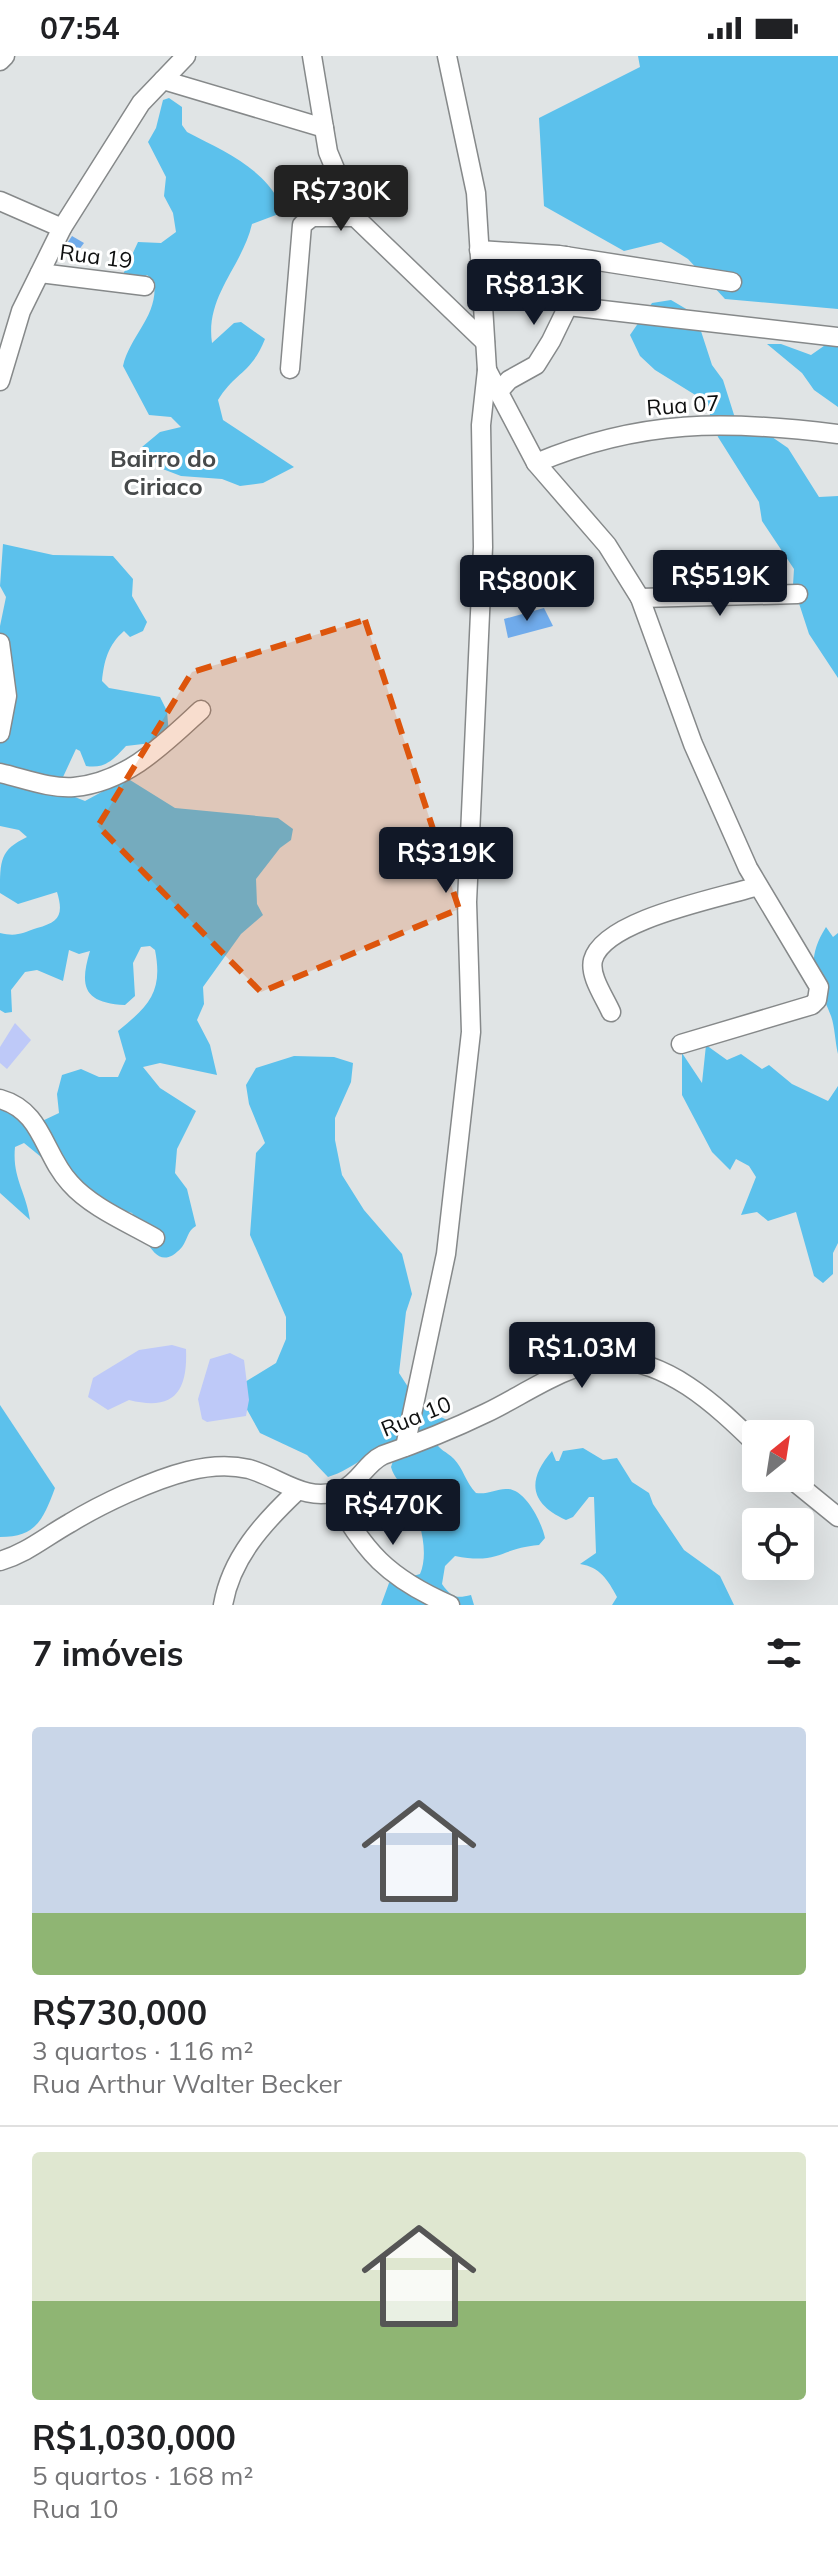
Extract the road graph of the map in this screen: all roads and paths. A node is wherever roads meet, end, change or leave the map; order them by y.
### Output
1 (5, 56) edge
2 (186, 56) edge
3 (312, 56) edge
4 (447, 56) edge
5 (0, 61) edge
6 (163, 80) junction
7 (324, 128) junction
8 (0, 201) edge
9 (355, 217) junction
10 (62, 228) junction
11 (479, 250) junction
12 (566, 256) junction
13 (40, 273) junction
14 (732, 282) dead end
15 (145, 286) dead end
16 (568, 306) junction
17 (838, 337) edge
18 (485, 342) junction
19 (290, 369) dead end
20 (487, 370) junction
21 (0, 381) edge
22 (499, 391) junction
23 (838, 434) edge
24 (536, 463) junction
25 (798, 594) dead end
26 (640, 598) junction
27 (0, 643) edge
28 (201, 710) dead end
29 (0, 733) edge
30 (0, 773) edge
31 (758, 886) junction
32 (611, 1012) dead end
33 (681, 1044) dead end
34 (0, 1099) edge
35 (155, 1238) dead end
36 (742, 1430) edge
37 (405, 1447) junction
38 (297, 1491) junction
39 (807, 1492) edge
40 (332, 1493) junction
41 (838, 1517) edge
42 (0, 1561) edge
43 (223, 1605) edge
44 (450, 1605) edge

1 - 5 street
2 - 6 street
3 - 7 street
4 - 11 street
6 - 7 street
6 - 10 street
7 - 9 street
8 - 10 street
9 - 18 street
9 - 19 street
10 - 13 street
11 - 12 street
11 - 18 street
12 - 14 street
12 - 16 street
13 - 15 street, Rua 19
13 - 21 street
16 - 17 street
16 - 22 street
18 - 20 street
20 - 22 street
20 - 37 street
22 - 24 street
23 - 24 street, Rua 07
24 - 26 street
25 - 26 street
26 - 31 street
27 - 29 street
28 - 30 street
31 - 32 street
31 - 33 street
34 - 35 street
36 - 37 street, Rua 10
37 - 40 street, Rua 10
38 - 40 street
38 - 42 street
38 - 43 street
39 - 41 street
40 - 44 street

